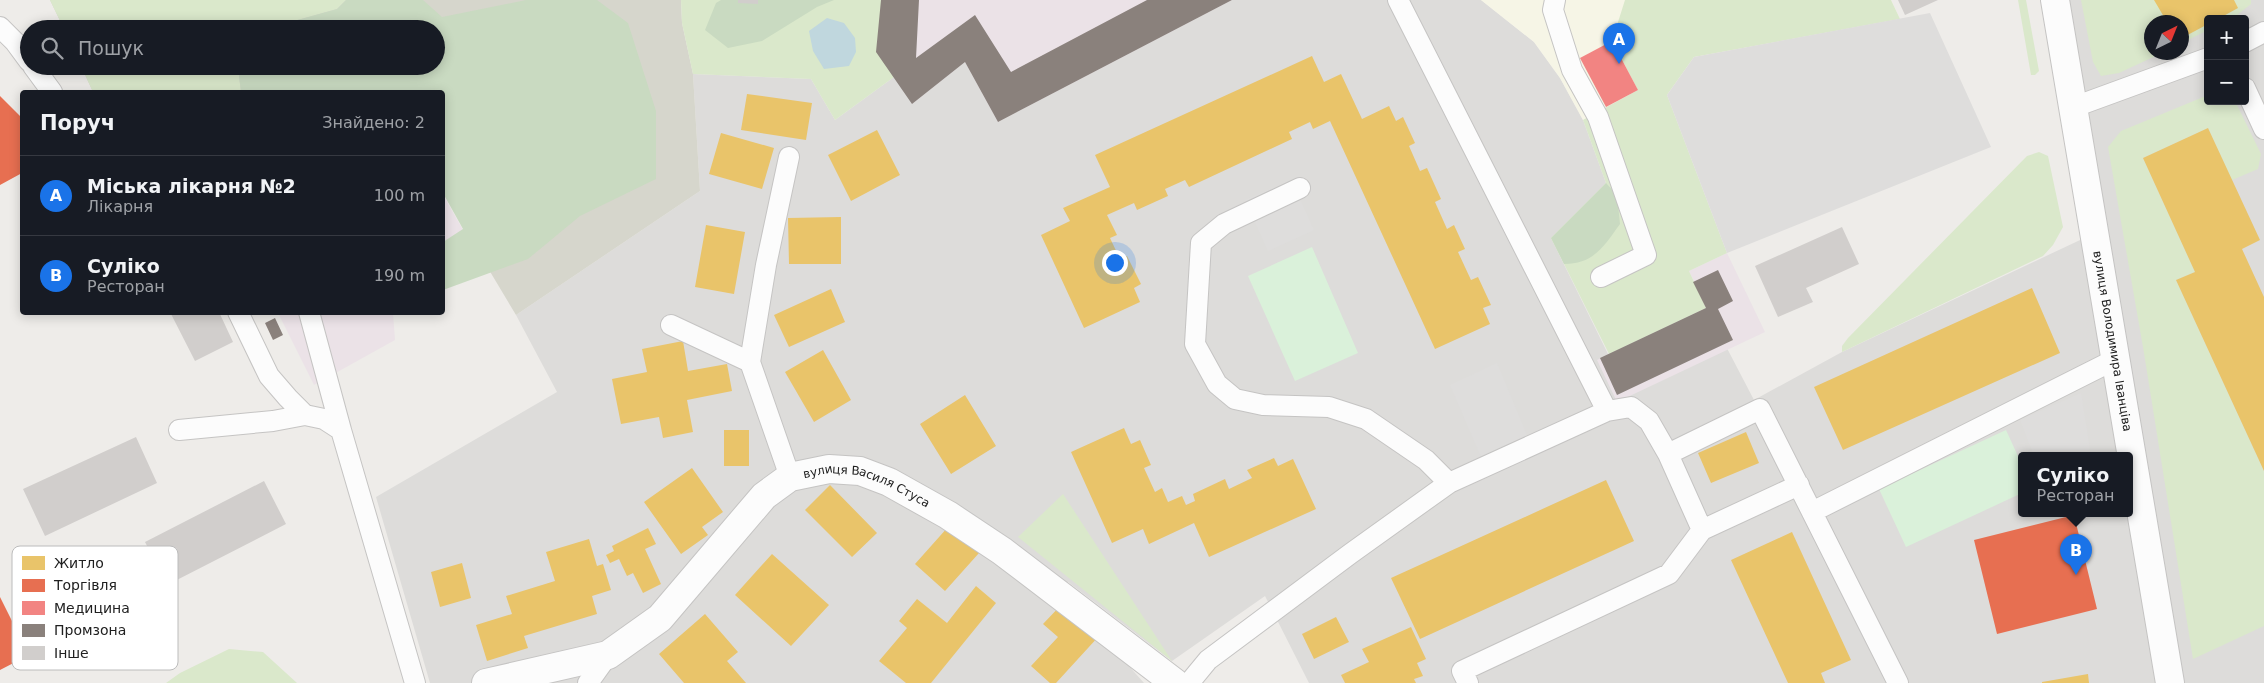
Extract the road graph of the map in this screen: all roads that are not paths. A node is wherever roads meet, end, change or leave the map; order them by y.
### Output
1 (1398, 0) edge
2 (1555, 0) edge
3 (2055, 0) edge
4 (0, 27) edge
5 (2264, 32) edge
6 (2249, 40) edge
7 (20, 48) edge
8 (2204, 59) edge
9 (40, 75) edge
10 (51, 90) edge
11 (2249, 97) edge
12 (2074, 107) junction
13 (2264, 129) edge
14 (789, 157) dead end
15 (1300, 188) dead end
16 (1601, 277) dead end
17 (239, 315) edge
18 (310, 315) edge
19 (671, 325) dead end
20 (2116, 360) junction
21 (750, 362) junction
22 (1607, 411) junction
23 (305, 415) junction
24 (179, 430) dead end
25 (341, 430) junction
26 (2131, 452) edge
27 (1668, 454) junction
28 (2133, 462) edge
29 (790, 477) junction
30 (1449, 483) junction
31 (1799, 485) junction
32 (1812, 512) junction
33 (1702, 530) junction
34 (608, 655) junction
35 (415, 683) edge
36 (486, 683) edge
37 (588, 683) edge
38 (1175, 683) edge
39 (1188, 683) edge
40 (1468, 683) edge
41 (1898, 683) edge
42 (2170, 683) edge

1 - 22 lane
2 - 16 lane
3 - 12 street, вулиця Володимира Іванціва
4 - 7 lane
5 - 6 lane
8 - 12 lane
9 - 10 lane
11 - 13 lane
12 - 20 street, вулиця Володимира Іванціва
14 - 21 lane
15 - 30 lane
17 - 23 lane
18 - 25 lane
19 - 21 lane
20 - 26 street, вулиця Володимира Іванціва
20 - 32 lane
21 - 29 lane
22 - 27 lane
22 - 30 lane
23 - 24 lane
23 - 25 lane
25 - 35 lane
27 - 31 lane
27 - 33 lane
28 - 42 street, вулиця Володимира Іванціва
29 - 34 street, вулиця Василя Стуса
29 - 38 street, вулиця Василя Стуса
30 - 39 lane
31 - 32 lane
31 - 33 lane
32 - 41 lane
33 - 40 lane
34 - 36 street, вулиця Василя Стуса
34 - 37 lane

